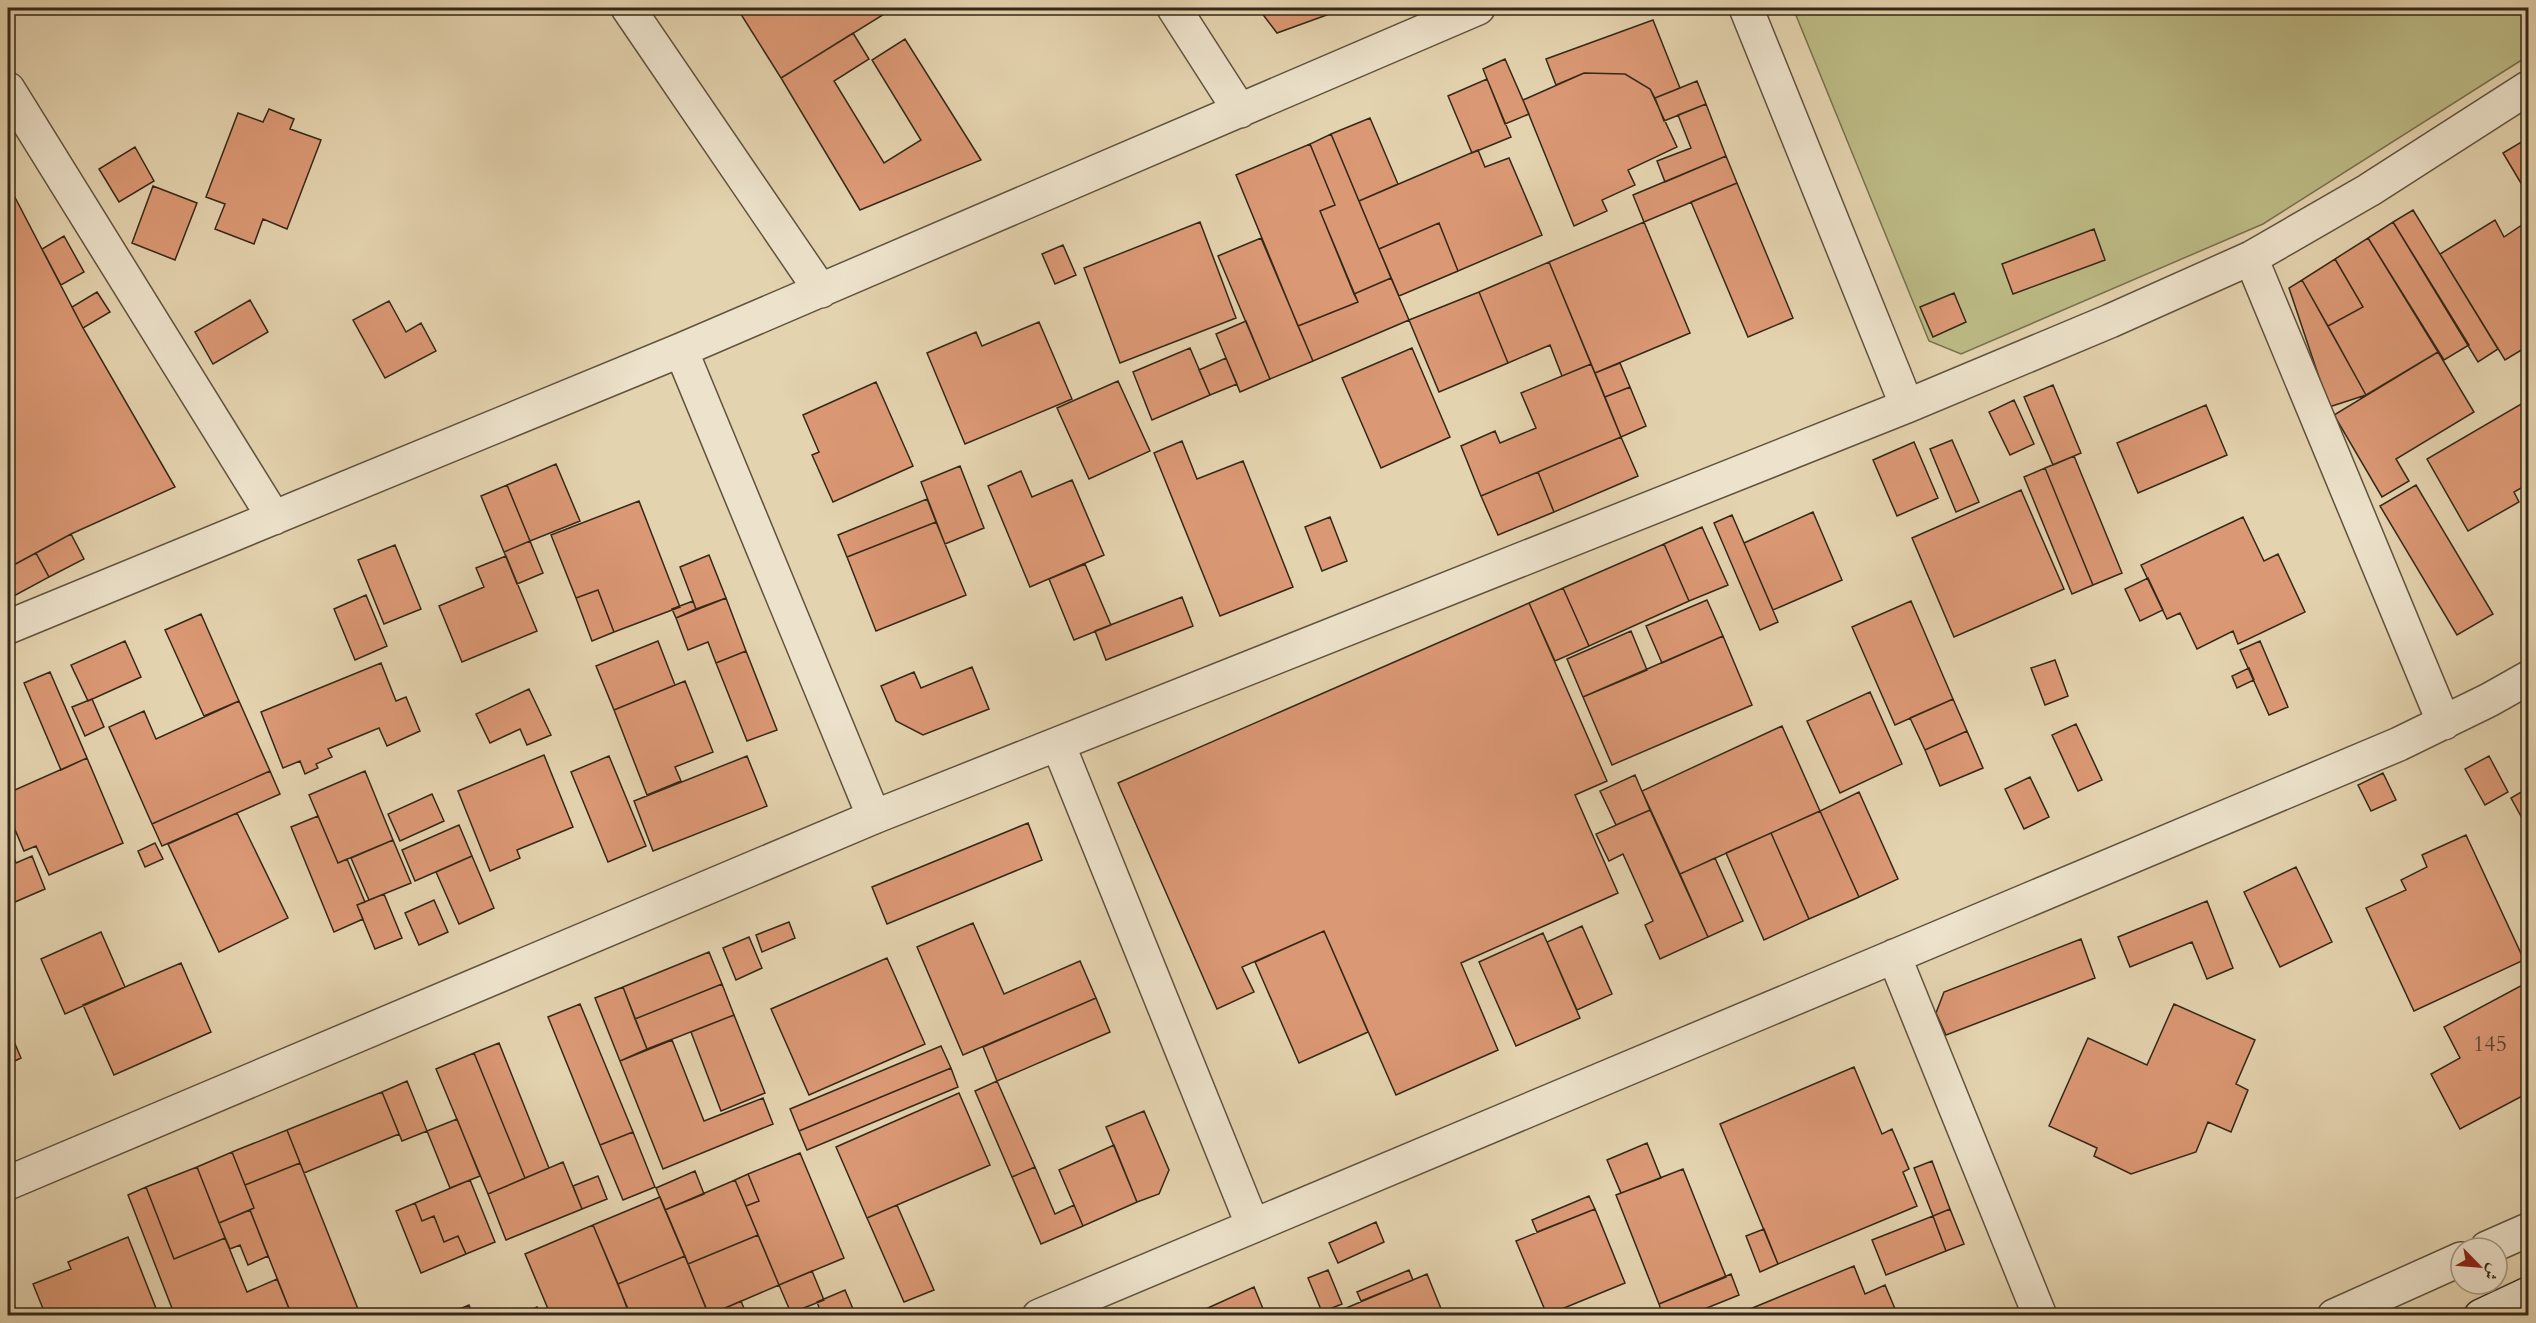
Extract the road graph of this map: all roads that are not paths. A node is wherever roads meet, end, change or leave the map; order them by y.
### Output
1 (628, 8) edge
2 (1174, 8) edge
3 (1478, 8) edge
4 (1746, 8) edge
5 (2529, 88) edge
6 (8, 89) edge
7 (1240, 111) junction
8 (2251, 258) junction
9 (821, 291) junction
10 (681, 350) junction
11 (1907, 406) junction
12 (274, 518) junction
13 (8, 627) edge
14 (2529, 678) edge
15 (2444, 723) junction
16 (1058, 744) junction
17 (874, 817) junction
18 (1894, 956) junction
19 (8, 1183) edge
20 (1253, 1226) junction
21 (2529, 1230) edge
22 (2509, 1239) edge
23 (2449, 1264) edge
24 (2529, 1294) edge
25 (1039, 1316) edge
26 (2040, 1316) edge
27 (2334, 1316) edge
28 (2481, 1316) edge

1 - 9 street
2 - 7 street
3 - 7 street
4 - 11 street
5 - 8 street
6 - 12 street
7 - 9 street
8 - 11 street
8 - 15 street
9 - 10 street
10 - 12 street
10 - 17 street
11 - 16 street
12 - 13 street
14 - 15 street
15 - 18 street
16 - 17 street
16 - 20 street
17 - 19 street
18 - 20 street
18 - 26 street
20 - 25 street
21 - 22 street
23 - 27 street
24 - 28 street

